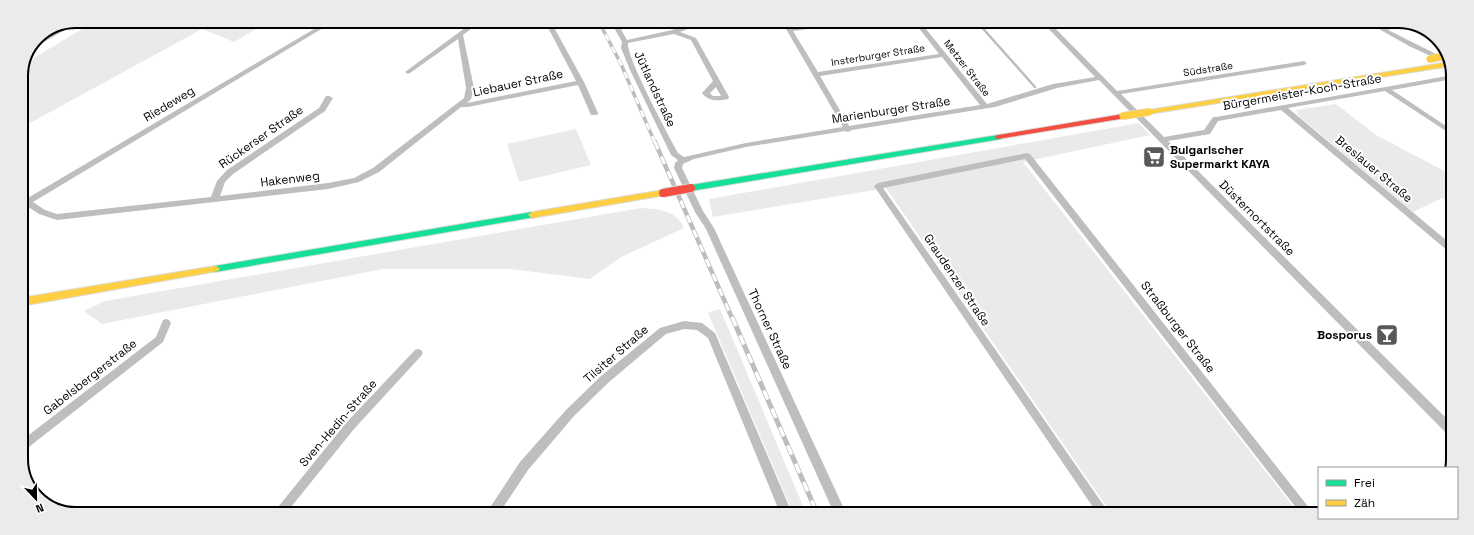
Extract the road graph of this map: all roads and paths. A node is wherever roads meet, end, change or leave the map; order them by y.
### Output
1 (320, 28) edge
2 (468, 28) edge
3 (551, 28) edge
4 (617, 28) edge
5 (683, 28) edge
6 (694, 28) edge
7 (803, 28) edge
8 (922, 28) edge
9 (1051, 28) edge
10 (1382, 28) edge
11 (789, 30) joint
12 (674, 32) junction
13 (460, 34) junction
14 (694, 39) junction
15 (625, 42) junction
16 (944, 56) junction
17 (1442, 59) edge
18 (1443, 61) edge
19 (1443, 62) edge
20 (1304, 63) dead end
21 (408, 72) dead end
22 (815, 75) junction
23 (1101, 78) junction
24 (1446, 78) edge
25 (717, 81) dead end
26 (580, 82) junction
27 (1386, 89) junction
28 (1116, 93) junction
29 (329, 98) dead end
30 (460, 105) junction
31 (985, 106) junction
32 (1282, 107) junction
33 (594, 113) dead end
34 (1446, 129) edge
35 (848, 130) junction
36 (946, 136) dead end
37 (1163, 140) junction
38 (832, 155) dead end
39 (1027, 156) joint
40 (683, 160) junction
41 (661, 189) junction
42 (214, 200) junction
43 (28, 202) edge
44 (28, 205) edge
45 (524, 207) dead end
46 (1446, 245) edge
47 (28, 301) edge
48 (166, 323) dead end
49 (418, 353) dead end
50 (1446, 426) edge
51 (28, 442) edge
52 (284, 507) edge
53 (496, 507) edge
54 (783, 507) edge
55 (837, 507) edge
56 (1099, 507) edge
57 (1303, 507) edge

1 - 43 street, Riedeweg
2 - 13 street
3 - 26 street, Liebauer Straße
4 - 15 street, Jütlandstraße
5 - 12 street
6 - 14 street
7 - 11 street
8 - 16 street, Metzer Straße
9 - 23 street, Düsternortstraße
10 - 17 street
11 - 22 street
12 - 14 street
12 - 15 street
13 - 21 street
13 - 30 street, Hakenweg
14 - 25 street
15 - 40 street, Jütlandstraße
16 - 22 street, Insterburger Straße
16 - 31 street, Metzer Straße
18 - 36 highway, bridge
19 - 41 highway, bridge
20 - 28 street, Südstraße
22 - 35 street
23 - 28 street, Düsternortstraße
23 - 31 street, Marienburger Straße
24 - 27 street, Bürgermeister-Koch-Straße
26 - 30 street, Liebauer Straße
26 - 33 street, Liebauer Straße
27 - 32 street, Bürgermeister-Koch-Straße
27 - 34 street
28 - 37 street, Düsternortstraße
29 - 42 street, Rückerser Straße
30 - 42 street, Hakenweg
31 - 35 street, Marienburger Straße
32 - 37 street, Bürgermeister-Koch-Straße
32 - 46 street, Breslauer Straße
35 - 40 street, Marienburger Straße
37 - 50 street, Düsternortstraße
38 - 41 highway
39 - 56 street, Graudenzer Straße
39 - 57 street, Straßburger Straße
40 - 55 street, Thorner Straße
41 - 45 highway
41 - 47 highway
42 - 44 street, Hakenweg
48 - 51 street, Gabelsbergerstraße
49 - 52 street, Sven-Hedin-Straße
53 - 54 street, Tilsiter Straße

